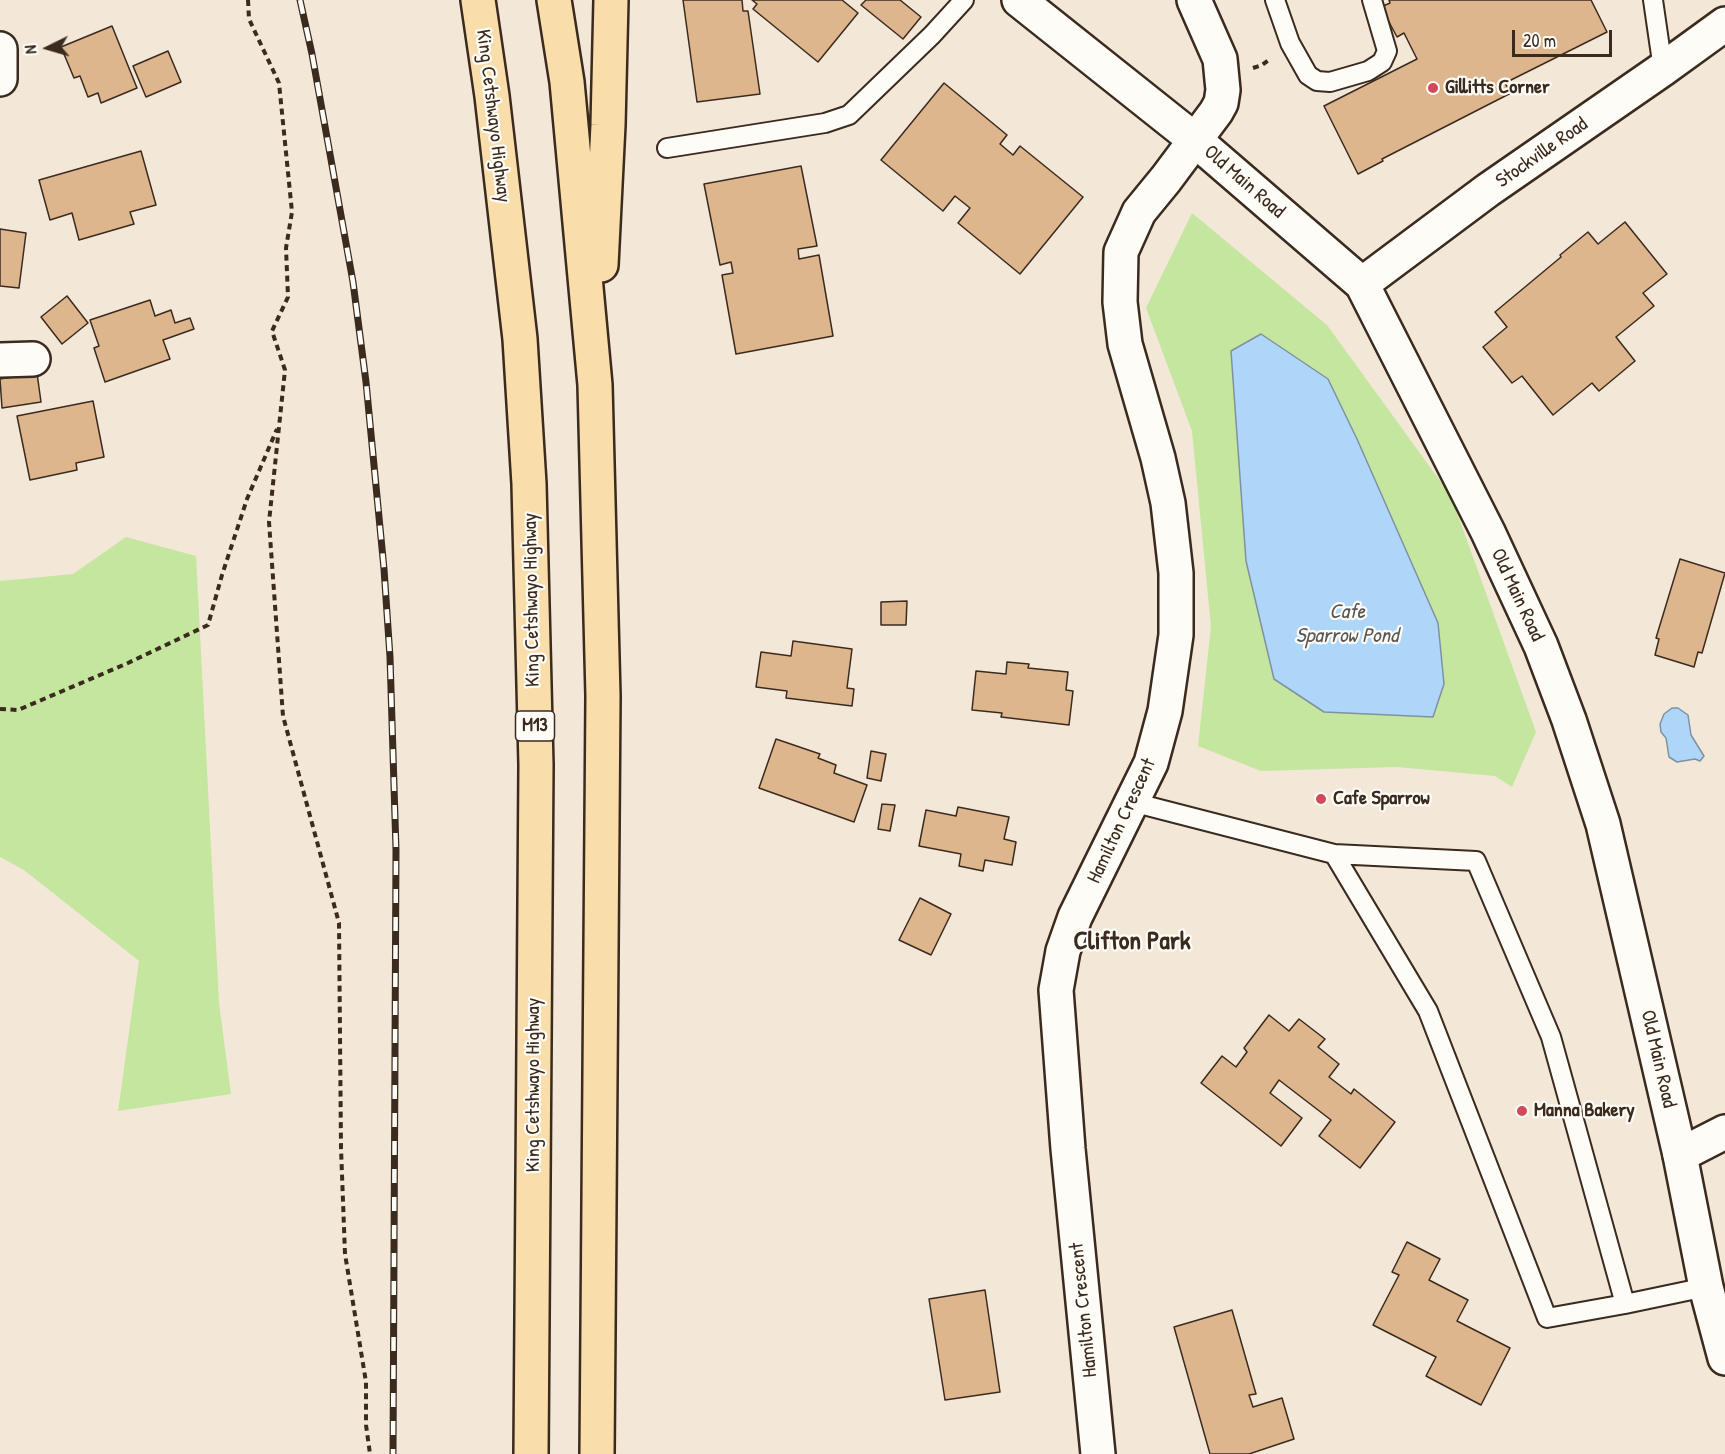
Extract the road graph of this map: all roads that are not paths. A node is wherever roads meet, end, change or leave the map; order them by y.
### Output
1 (478, 0) edge
2 (554, 0) edge
3 (610, 0) edge
4 (964, 0) edge
5 (1019, 0) edge
6 (1194, 0) edge
7 (1275, 0) edge
8 (1372, 0) edge
9 (1653, 0) edge
10 (1725, 24) edge
11 (0, 49) edge
12 (1663, 69) junction
13 (0, 80) edge
14 (1196, 140) junction
15 (667, 148) dead end
16 (1362, 284) junction
17 (33, 359) dead end
18 (0, 360) edge
19 (595, 386) junction
20 (1132, 802) junction
21 (1334, 854) junction
22 (1725, 1132) edge
23 (1680, 1155) junction
24 (1706, 1287) junction
25 (1625, 1304) junction
26 (1725, 1358) edge
27 (531, 1454) edge
28 (597, 1454) edge
29 (1098, 1454) edge

1 - 27 highway, King Cetshwayo Highway / M13
2 - 19 highway
3 - 19 highway
4 - 15 lane
5 - 14 street, Old Main Road
6 - 14 street, Hamilton Crescent
7 - 8 lane
9 - 12 lane
10 - 12 street, Stockville Road
11 - 13 street
12 - 16 street, Stockville Road
14 - 16 street, Old Main Road
14 - 20 street, Hamilton Crescent
16 - 23 street, Old Main Road
17 - 18 street
19 - 28 highway
20 - 21 lane
20 - 29 street, Hamilton Crescent
21 - 25 lane
21 - 25 lane
22 - 23 street
23 - 24 street, Old Main Road
24 - 25 lane
24 - 26 street, Old Main Road

